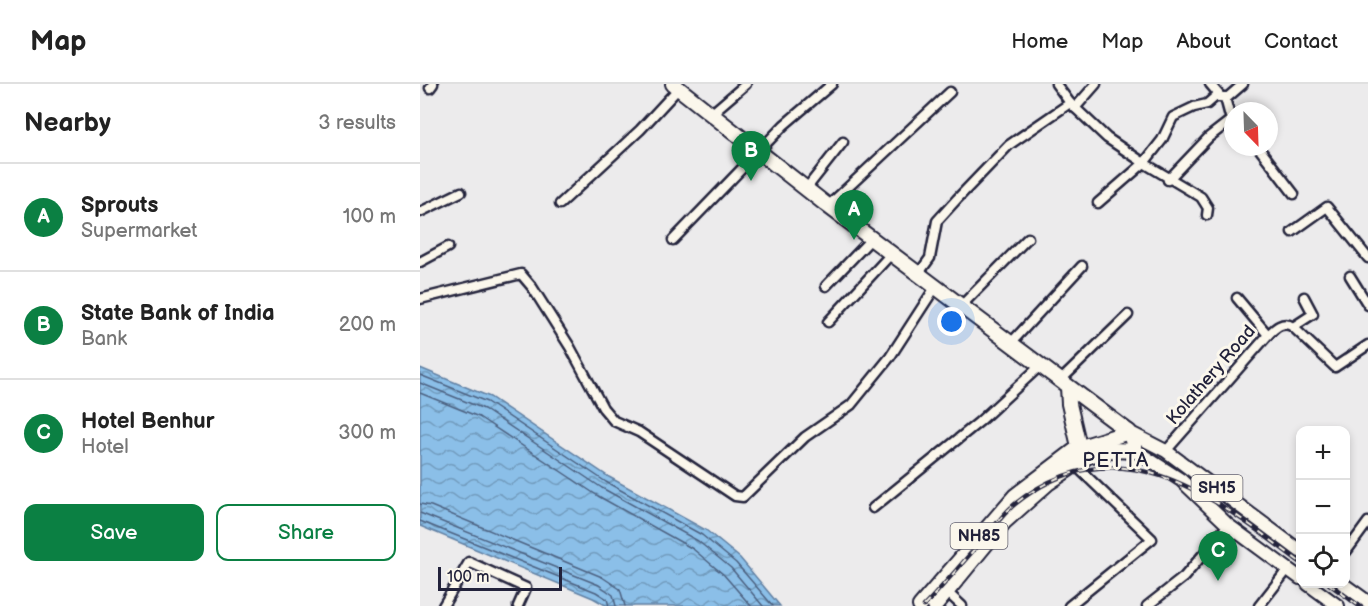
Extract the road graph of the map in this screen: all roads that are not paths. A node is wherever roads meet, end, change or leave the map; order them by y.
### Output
1 (746, 84) edge
2 (832, 84) edge
3 (1056, 84) edge
4 (1096, 84) edge
5 (1210, 84) edge
6 (1243, 84) edge
7 (676, 86) edge
8 (950, 92) dead end
9 (1223, 98) junction
10 (1225, 102) edge
11 (1073, 106) junction
12 (711, 114) junction
13 (1224, 127) edge
14 (843, 142) dead end
15 (759, 152) junction
16 (1265, 156) edge
17 (1144, 163) junction
18 (1168, 180) junction
19 (806, 189) junction
20 (461, 192) dead end
21 (1294, 194) dead end
22 (1098, 203) dead end
23 (560, 204) dead end
24 (828, 206) junction
25 (420, 212) edge
26 (1208, 215) dead end
27 (1292, 232) dead end
28 (872, 238) junction
29 (1028, 238) dead end
30 (673, 240) dead end
31 (448, 247) dead end
32 (892, 253) junction
33 (1368, 258) edge
34 (420, 262) edge
35 (1082, 266) dead end
36 (919, 273) junction
37 (1350, 276) dead end
38 (826, 286) dead end
39 (936, 286) junction
40 (1304, 297) dead end
41 (420, 298) edge
42 (1237, 298) dead end
43 (1368, 304) edge
44 (962, 305) junction
45 (1128, 315) dead end
46 (828, 322) dead end
47 (1293, 327) junction
48 (1268, 334) junction
49 (1010, 344) junction
50 (1368, 345) edge
51 (1041, 366) junction
52 (1066, 388) junction
53 (1129, 432) junction
54 (1166, 451) junction
55 (1136, 452) junction
56 (1079, 457) junction
57 (873, 508) dead end
58 (1368, 522) edge
59 (1227, 525) junction
60 (1350, 547) edge
61 (1296, 548) edge
62 (1288, 569) junction
63 (1296, 575) edge
64 (1313, 588) edge
65 (1349, 588) edge
66 (947, 592) junction
67 (1368, 602) edge
68 (443, 606) edge
69 (518, 606) edge
70 (920, 606) edge
71 (935, 606) edge
72 (962, 606) edge
73 (1069, 606) edge
74 (1147, 606) edge
75 (1260, 606) edge
76 (1338, 606) edge

1 - 12 street
2 - 15 street
3 - 11 street
4 - 11 street
5 - 9 street
6 - 9 street
7 - 12 highway
7 - 23 street
8 - 24 street
9 - 10 street
9 - 17 street
11 - 17 street
11 - 36 street
12 - 15 highway
13 - 18 street
14 - 19 street
15 - 19 highway
15 - 30 street
16 - 21 street
17 - 18 street
17 - 22 street
18 - 26 street
19 - 24 highway
20 - 25 street
24 - 28 highway
27 - 33 street
28 - 32 highway
28 - 38 street
29 - 44 street
31 - 34 street
32 - 36 highway
32 - 46 street
35 - 49 street
36 - 39 highway
37 - 43 street
39 - 41 street
39 - 44 highway
40 - 47 street
42 - 48 street
44 - 49 highway
45 - 52 street
47 - 48 street, Kolathery Road
47 - 50 street
48 - 54 street, Kolathery Road
49 - 51 highway
51 - 52 highway
51 - 57 street
52 - 53 highway
52 - 56 highway
53 - 54 main road, SH15
53 - 55 highway
53 - 56 highway, NH85
54 - 61 main road, SH15
55 - 56 highway
55 - 59 main road
56 - 66 highway
56 - 70 highway, NH85
56 - 73 street
58 - 60 street
59 - 62 main road
59 - 74 street
62 - 63 main road
62 - 75 street
64 - 76 main road
65 - 67 main road
66 - 71 highway
66 - 72 street
68 - 69 street

